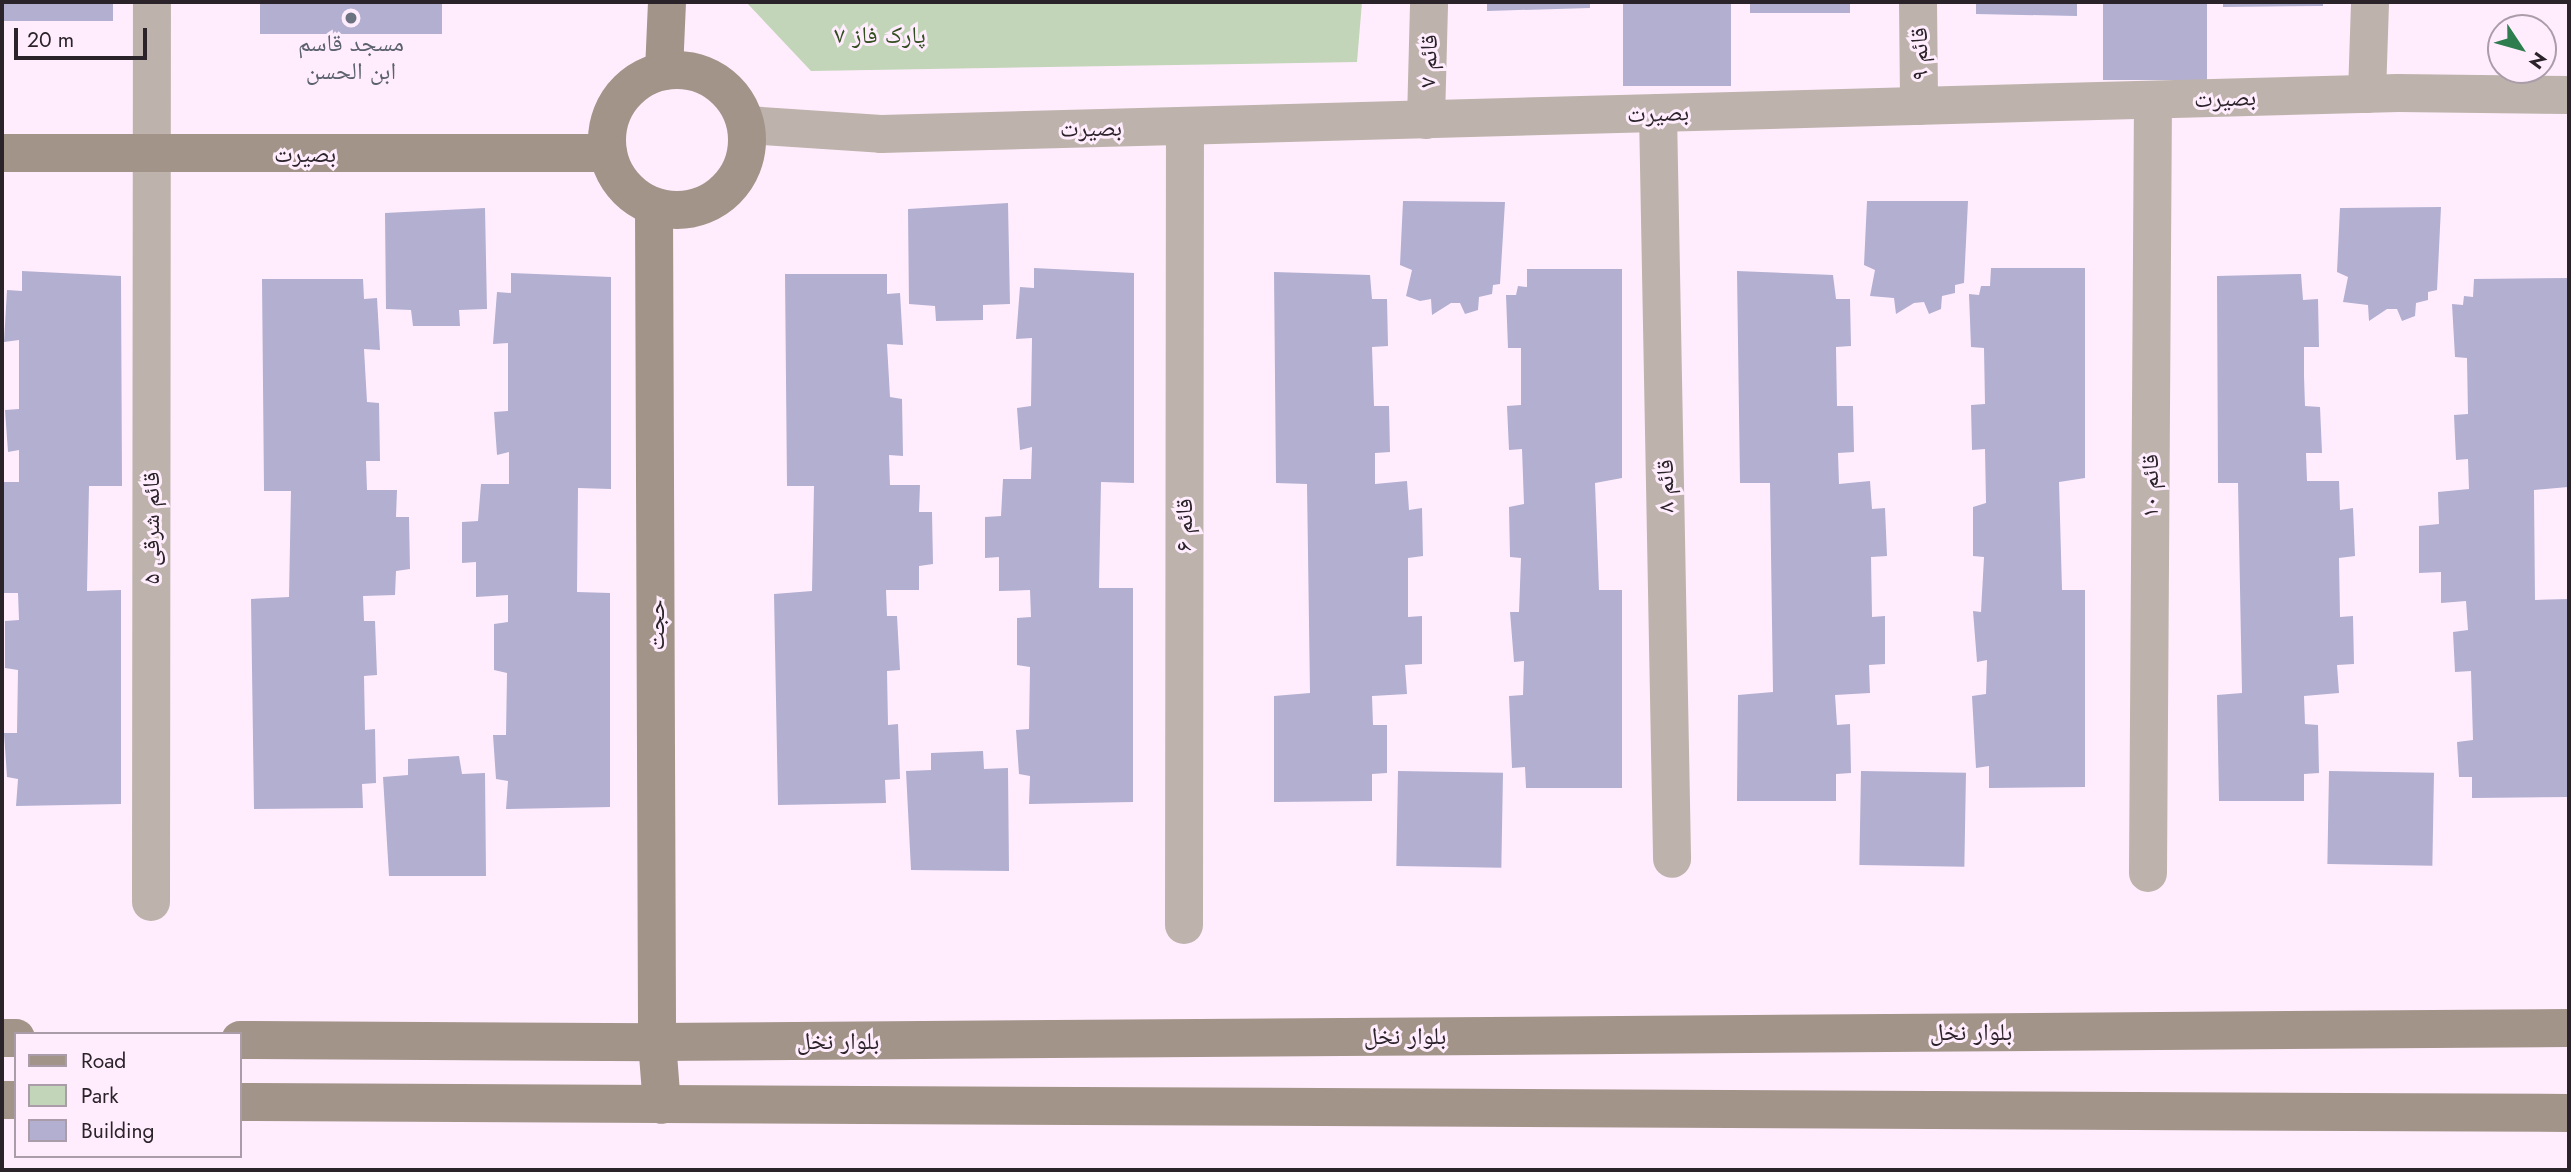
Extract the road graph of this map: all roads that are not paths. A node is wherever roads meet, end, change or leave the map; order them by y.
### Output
1 (152, 2) edge
2 (667, 2) edge
3 (1429, 2) edge
4 (1918, 2) edge
5 (2370, 2) edge
6 (664, 71) junction
7 (2367, 94) junction
8 (2569, 95) edge
9 (2153, 100) junction
10 (1919, 106) junction
11 (1658, 113) junction
12 (1426, 120) junction
13 (747, 125) junction
14 (1185, 126) junction
15 (2, 153) edge
16 (608, 153) junction
17 (151, 155) junction
18 (654, 207) junction
19 (1672, 859) dead end
20 (2148, 873) dead end
21 (151, 902) dead end
22 (1184, 925) dead end
23 (2569, 1028) edge
24 (242, 1040) edge
25 (657, 1042) junction
26 (242, 1102) edge
27 (662, 1105) junction
28 (2569, 1113) edge

1 - 17 street, قائم شرقی ۵
2 - 6 street
3 - 12 street, قائم ۷
4 - 10 street, قائم ۹
5 - 7 street
6 - 13 street
6 - 16 street
7 - 8 street, بصیرت
7 - 9 street, بصیرت
9 - 10 street, بصیرت
9 - 20 street, قائم ۱۰
10 - 11 street, بصیرت
11 - 12 street, بصیرت
11 - 19 street, قائم ۸
12 - 14 street, بصیرت
13 - 14 street, بصیرت
13 - 18 street
14 - 22 street, قائم ۶
15 - 17 street, بصیرت
16 - 17 street, بصیرت
16 - 18 street
17 - 21 street, قائم شرقی ۵
18 - 25 street, حجت
23 - 25 street, بلوار نخل
24 - 25 street, بلوار نخل
25 - 27 street, حجت
26 - 27 street
27 - 28 street

